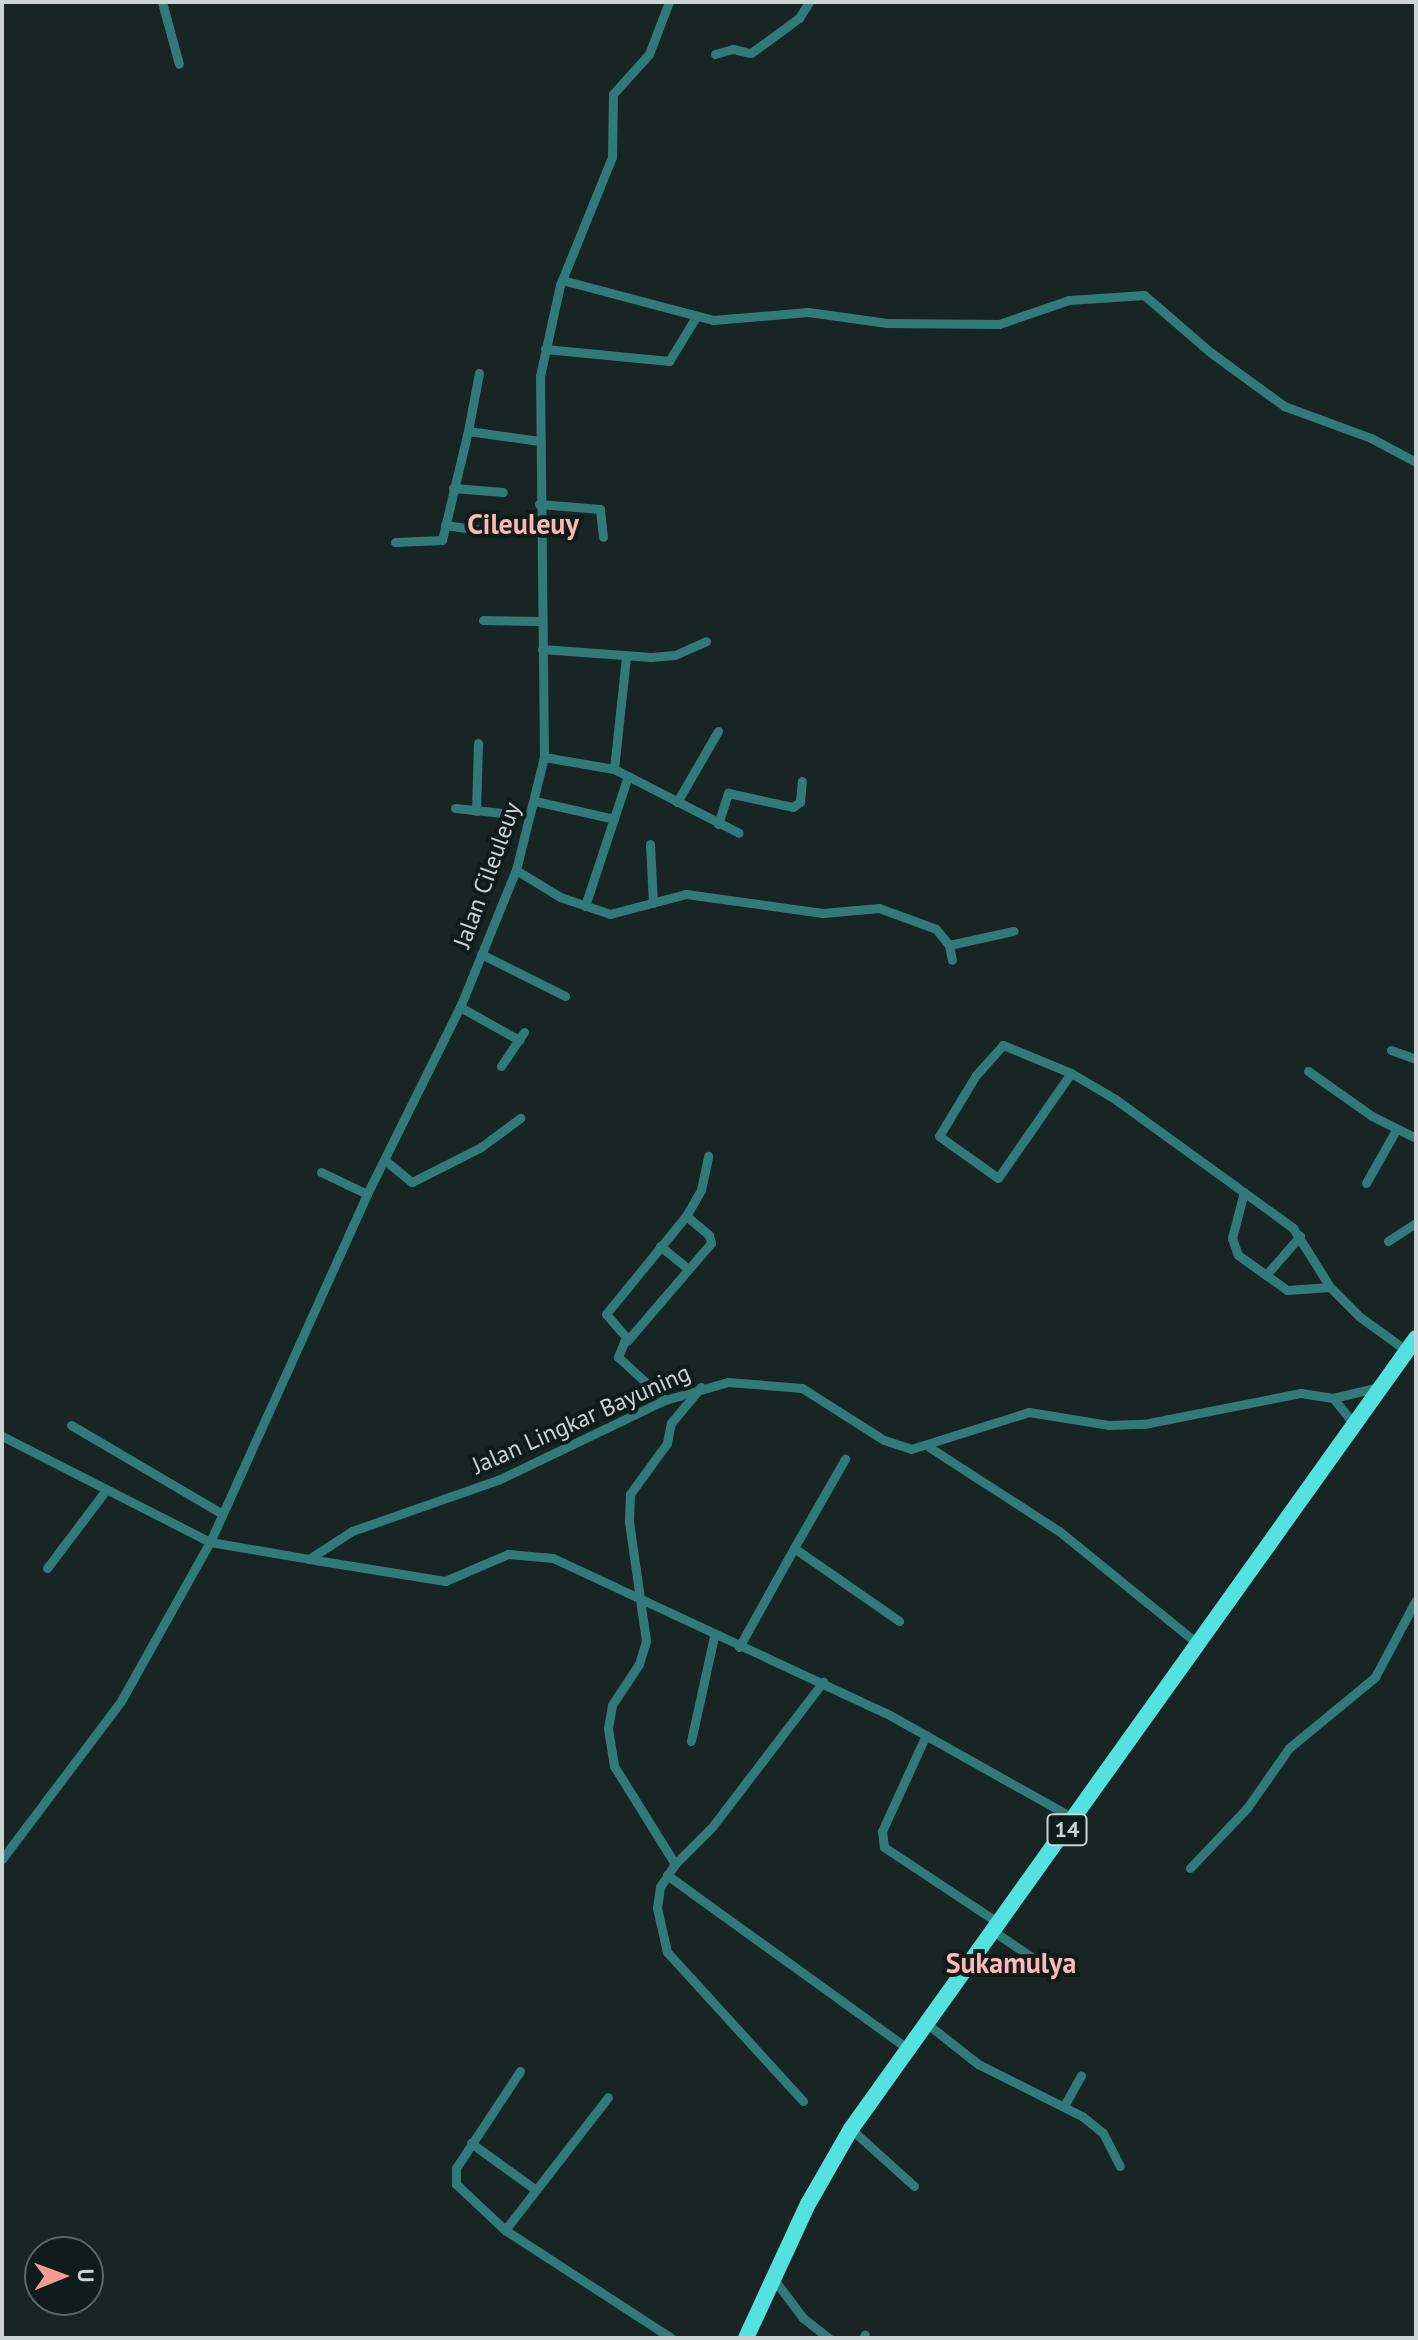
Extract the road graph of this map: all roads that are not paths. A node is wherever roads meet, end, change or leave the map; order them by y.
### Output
1 (162, 2) edge
2 (669, 2) edge
3 (809, 2) edge
4 (715, 54) dead end
5 (179, 64) dead end
6 (562, 280) junction
7 (696, 317) junction
8 (545, 349) junction
9 (479, 373) dead end
10 (468, 431) junction
11 (539, 441) junction
12 (1416, 462) edge
13 (453, 488) junction
14 (503, 492) dead end
15 (539, 504) junction
16 (445, 525) junction
17 (495, 532) dead end
18 (603, 537) dead end
19 (395, 542) dead end
20 (483, 620) dead end
21 (541, 621) junction
22 (706, 641) dead end
23 (542, 649) junction
24 (626, 657) junction
25 (718, 731) dead end
26 (478, 743) dead end
27 (544, 757) junction
28 (614, 769) junction
29 (628, 776) junction
30 (802, 781) dead end
31 (535, 801) junction
32 (677, 802) junction
33 (455, 808) dead end
34 (476, 811) junction
35 (530, 816) junction
36 (614, 819) junction
37 (718, 824) junction
38 (739, 833) dead end
39 (650, 844) dead end
40 (516, 870) junction
41 (653, 903) junction
42 (585, 906) junction
43 (1013, 931) dead end
44 (949, 945) junction
45 (481, 954) junction
46 (952, 960) dead end
47 (565, 996) dead end
48 (460, 1007) junction
49 (1391, 1050) dead end
50 (1416, 1059) edge
51 (501, 1066) dead end
52 (1308, 1071) dead end
53 (1071, 1073) junction
54 (520, 1118) dead end
55 (1396, 1130) junction
56 (1416, 1138) edge
57 (708, 1156) dead end
58 (387, 1162) junction
59 (321, 1172) dead end
60 (1366, 1183) dead end
61 (1244, 1192) junction
62 (367, 1194) junction
63 (686, 1216) junction
64 (1416, 1223) edge
65 (1300, 1236) junction
66 (1388, 1241) dead end
67 (660, 1246) junction
68 (688, 1269) junction
69 (1266, 1275) junction
70 (1330, 1287) junction
71 (627, 1341) junction
72 (1411, 1345) edge
73 (701, 1387) junction
74 (1379, 1387) junction
75 (1333, 1398) junction
76 (665, 1400) junction
77 (1354, 1424) junction
78 (71, 1425) dead end
79 (2, 1436) edge
80 (929, 1447) junction
81 (845, 1459) dead end
82 (106, 1490) junction
83 (219, 1512) junction
84 (210, 1542) junction
85 (794, 1548) junction
86 (309, 1559) junction
87 (47, 1568) dead end
88 (1416, 1600) edge
89 (642, 1601) junction
90 (899, 1621) dead end
91 (714, 1636) junction
92 (1197, 1643) junction
93 (739, 1647) junction
94 (823, 1682) junction
95 (926, 1735) junction
96 (691, 1741) dead end
97 (1075, 1819) junction
98 (2, 1859) edge
99 (675, 1864) junction
100 (1190, 1868) dead end
101 (667, 1875) junction
102 (996, 1927) junction
103 (1042, 1964) dead end
104 (926, 2023) junction
105 (908, 2049) junction
106 (520, 2071) dead end
107 (1081, 2075) dead end
108 (608, 2097) dead end
109 (803, 2101) dead end
110 (1064, 2106) junction
111 (851, 2129) junction
112 (471, 2143) junction
113 (1120, 2166) dead end
114 (914, 2186) dead end
115 (536, 2190) junction
116 (505, 2230) junction
117 (773, 2278) junction
118 (671, 2338) edge
119 (746, 2338) edge
120 (829, 2338) edge

1 - 5 street
2 - 6 street, Jalan Cileuleuy
3 - 4 street
6 - 7 street
6 - 8 street, Jalan Cileuleuy
7 - 8 street
7 - 12 street
8 - 11 street, Jalan Cileuleuy
9 - 10 street
10 - 11 street
10 - 13 street
11 - 15 street, Jalan Cileuleuy
13 - 14 street
13 - 16 street
15 - 18 street
15 - 21 street, Jalan Cileuleuy
16 - 17 street
16 - 19 street
20 - 21 street
21 - 23 street, Jalan Cileuleuy
22 - 24 street
23 - 24 street
23 - 27 street, Jalan Cileuleuy
24 - 28 street
25 - 32 street
26 - 34 street
27 - 28 street
27 - 31 street, Jalan Cileuleuy
28 - 29 street
29 - 32 street
29 - 36 street
30 - 37 street
31 - 35 street, Jalan Cileuleuy
31 - 36 street
32 - 37 street
33 - 34 street
34 - 35 street
35 - 40 street, Jalan Cileuleuy
36 - 42 street
37 - 38 street
39 - 41 street
40 - 42 street
40 - 45 street, Jalan Cileuleuy
41 - 42 street
41 - 44 street
43 - 44 street
44 - 46 street
45 - 47 street
45 - 48 street, Jalan Cileuleuy
48 - 51 street
48 - 58 street, Jalan Cileuleuy
49 - 50 street
52 - 55 street
53 - 53 street
53 - 61 street
54 - 58 street
55 - 56 street
55 - 60 street
57 - 63 street
58 - 62 street, Jalan Cileuleuy
59 - 62 street
61 - 65 street
61 - 69 street
62 - 83 street, Jalan Cileuleuy
63 - 67 street
63 - 68 street
64 - 66 street
65 - 69 street
65 - 70 street
67 - 68 street
67 - 71 street
68 - 71 street
69 - 70 street
70 - 72 street
71 - 76 street
72 - 74 highway, 14
73 - 76 street, Jalan Lingkar Bayuning
73 - 80 street, Jalan Lingkar Bayuning
73 - 89 street
74 - 75 street
74 - 77 highway, 14
75 - 77 street
75 - 80 street
76 - 86 street, Jalan Lingkar Bayuning
77 - 92 highway, 14
78 - 83 street
79 - 82 street
80 - 92 street
81 - 85 street
82 - 84 street
82 - 87 street
83 - 84 street, Jalan Cileuleuy
84 - 86 street
84 - 98 street, Jalan Cileuleuy
85 - 90 street
85 - 93 street
86 - 89 street
88 - 100 street
89 - 91 street
89 - 99 street
91 - 93 street
91 - 96 street
92 - 97 highway, 14
93 - 94 street
94 - 95 street
94 - 99 street
95 - 97 street
95 - 102 street
97 - 102 highway, 14
99 - 101 street
101 - 105 street
101 - 109 street
102 - 103 street
102 - 104 highway, 14
104 - 105 highway, 14
104 - 110 street
105 - 111 highway, 14
106 - 112 street
107 - 110 street
108 - 115 street
110 - 113 street
111 - 114 street
111 - 117 highway, 14
112 - 115 street
112 - 116 street
115 - 116 street
116 - 118 street
117 - 119 highway, 14
117 - 120 street

